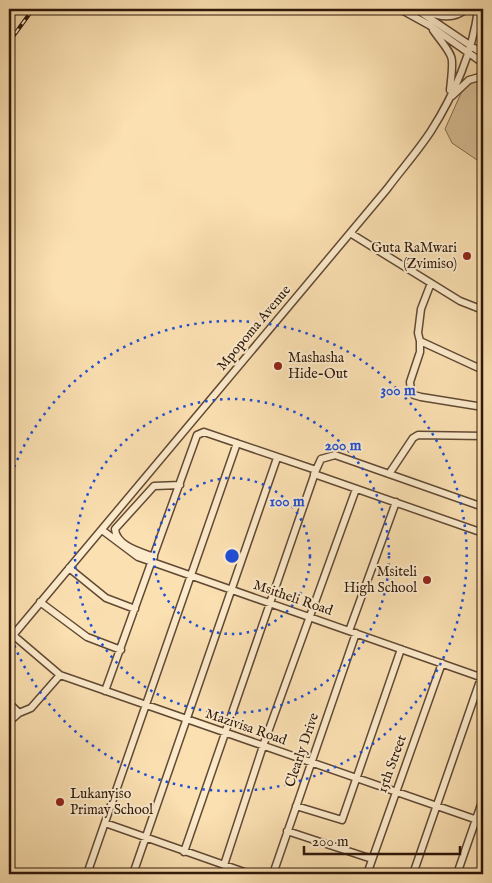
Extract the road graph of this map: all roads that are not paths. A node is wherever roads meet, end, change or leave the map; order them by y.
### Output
1 (400, 9) edge
2 (418, 9) edge
3 (466, 9) edge
4 (478, 9) edge
5 (429, 25) junction
6 (470, 45) junction
7 (468, 52) junction
8 (483, 54) edge
9 (483, 63) edge
10 (483, 76) edge
11 (449, 99) junction
12 (350, 233) junction
13 (431, 283) junction
14 (483, 310) edge
15 (420, 341) junction
16 (483, 370) edge
17 (483, 407) edge
18 (483, 436) edge
19 (237, 443) junction
20 (277, 458) junction
21 (315, 472) junction
22 (390, 474) junction
23 (180, 485) junction
24 (356, 489) junction
25 (396, 502) junction
26 (483, 507) edge
27 (102, 530) junction
28 (483, 533) edge
29 (153, 560) junction
30 (69, 568) junction
31 (191, 575) junction
32 (230, 589) junction
33 (40, 602) junction
34 (270, 603) junction
35 (136, 609) junction
36 (309, 617) junction
37 (349, 631) junction
38 (356, 634) junction
39 (11, 638) edge
40 (401, 649) junction
41 (121, 650) junction
42 (442, 663) junction
43 (60, 676) junction
44 (482, 678) edge
45 (105, 691) junction
46 (9, 703) edge
47 (146, 706) junction
48 (19, 713) junction
49 (186, 719) junction
50 (9, 722) edge
51 (224, 733) junction
52 (263, 746) junction
53 (311, 762) junction
54 (357, 778) junction
55 (395, 792) junction
56 (483, 799) edge
57 (296, 806) junction
58 (437, 806) junction
59 (476, 820) junction
60 (483, 822) edge
61 (105, 823) junction
62 (287, 831) junction
63 (144, 838) junction
64 (184, 852) junction
65 (372, 859) junction
66 (224, 865) junction
67 (88, 874) edge
68 (133, 874) edge
69 (250, 874) edge
70 (273, 874) edge
71 (367, 874) edge
72 (413, 874) edge
73 (457, 874) edge

1 - 5 street
2 - 3 street
2 - 6 street
4 - 6 street, Mpopoma Avenue
5 - 7 street
5 - 11 street
6 - 7 street, Mpopoma Avenue
6 - 8 street
7 - 9 street
7 - 11 street, Mpopoma Avenue
10 - 11 street
11 - 12 street, Mpopoma Avenue
12 - 13 street
12 - 27 street, Mpopoma Avenue
13 - 14 street
13 - 15 street
15 - 16 street
15 - 17 street
18 - 22 street
19 - 20 street
19 - 23 street
19 - 31 street
20 - 21 street
20 - 32 street
21 - 22 street
21 - 24 street
21 - 34 street
22 - 26 street
23 - 29 street
23 - 29 street
24 - 25 street
24 - 36 street
25 - 28 street
25 - 37 street
27 - 29 street, Msitheli Road
27 - 30 street, Mpopoma Avenue
29 - 31 street, Msitheli Road
29 - 35 street
30 - 33 street, Mpopoma Avenue
30 - 35 street
31 - 32 street, Msitheli Road
31 - 47 street
32 - 34 street, Msitheli Road
32 - 49 street
33 - 39 street, Mpopoma Avenue
33 - 41 street
34 - 36 street, Msitheli Road
34 - 51 street
35 - 41 street
36 - 37 street, Msitheli Road
36 - 52 street
37 - 38 street, Msitheli Road
38 - 40 street, Msitheli Road
38 - 53 street, Clearly Drive
39 - 43 street, Mazivisa Road
40 - 42 street, Msitheli Road
40 - 54 street
41 - 45 street
42 - 44 street, Msitheli Road
42 - 55 street, 15th Street
43 - 45 street, Mazivisa Road
43 - 48 street
44 - 58 street
45 - 47 street, Mazivisa Road
46 - 48 street
47 - 49 street, Mazivisa Road
47 - 61 street
48 - 50 street
49 - 51 street, Mazivisa Road
49 - 63 street
51 - 52 street, Mazivisa Road
51 - 64 street
52 - 53 street, Mazivisa Road
52 - 66 street
53 - 54 street, Mazivisa Road
53 - 57 street, Clearly Drive
54 - 55 street, Mazivisa Road
54 - 57 street
55 - 58 street, Mazivisa Road
55 - 65 street, 15th Street
56 - 59 street
57 - 62 street, Clearly Drive
58 - 59 street, Mazivisa Road
58 - 72 street
59 - 60 street, Mazivisa Road
59 - 73 street
61 - 63 street
61 - 67 street
62 - 65 street
62 - 70 street, Clearly Drive
63 - 64 street
63 - 68 street
64 - 66 street
65 - 71 street, 15th Street
66 - 69 street

